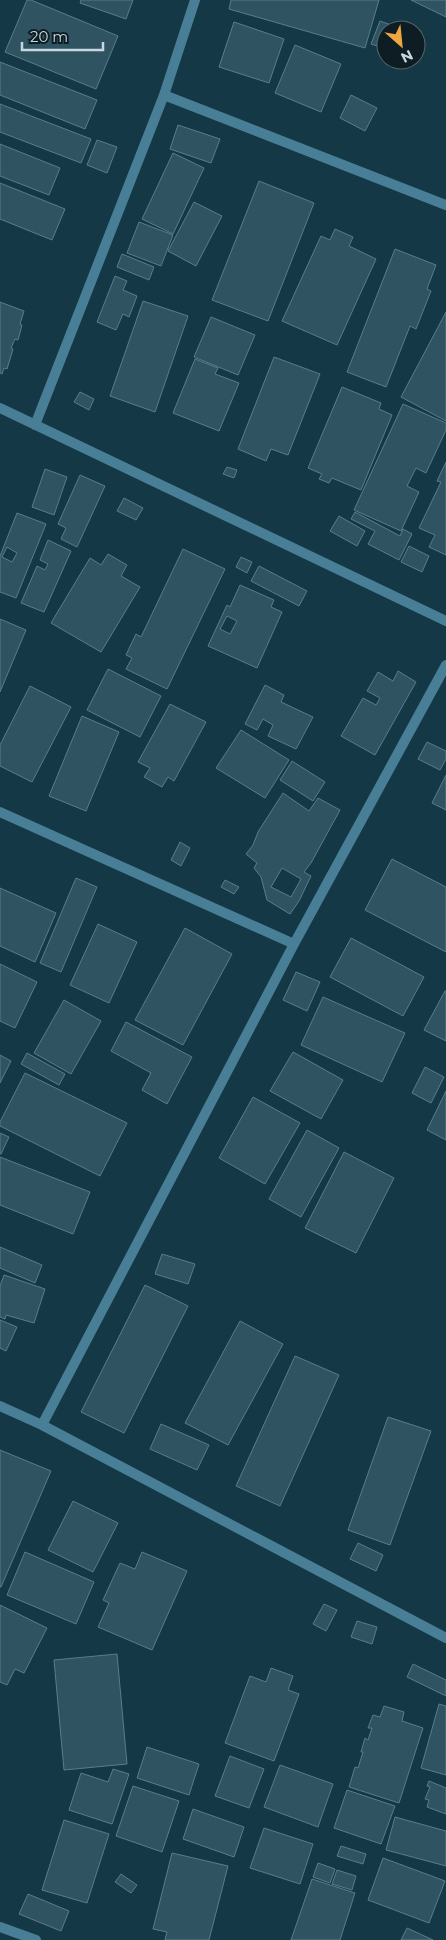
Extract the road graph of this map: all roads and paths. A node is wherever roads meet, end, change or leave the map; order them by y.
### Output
1 (195, 0) edge
2 (164, 95) junction
3 (446, 204) edge
4 (0, 408) edge
5 (35, 426) junction
6 (446, 621) edge
7 (446, 665) edge
8 (0, 812) edge
9 (294, 944) junction
10 (0, 1406) edge
11 (42, 1425) junction
12 (446, 1638) edge
13 (0, 1927) edge
14 (36, 1940) edge

1 - 2 street
2 - 3 street
2 - 5 street
4 - 5 street
5 - 6 street
7 - 9 street
8 - 9 street
9 - 11 street
10 - 11 street
11 - 12 street
13 - 14 street

